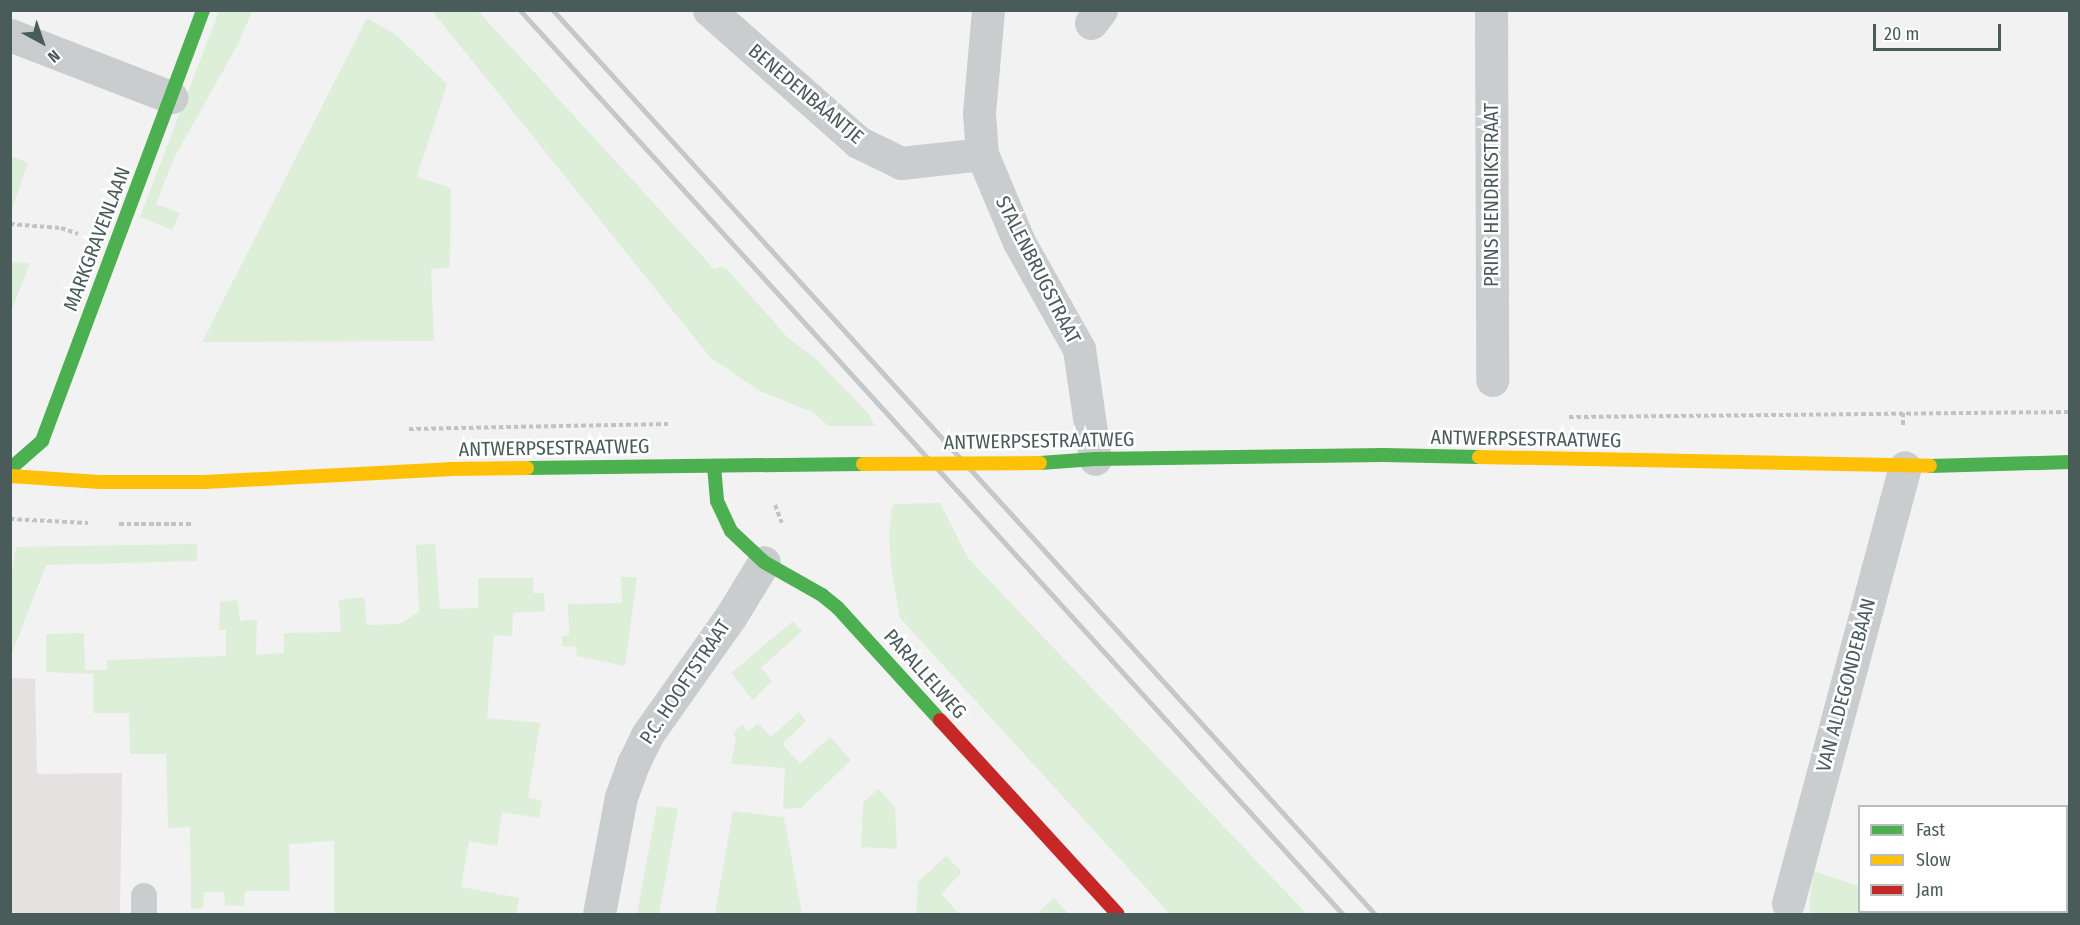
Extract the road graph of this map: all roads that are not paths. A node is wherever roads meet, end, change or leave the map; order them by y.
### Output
1 (203, 10) edge
2 (709, 10) edge
3 (988, 10) edge
4 (1491, 10) edge
5 (10, 35) edge
6 (171, 97) junction
7 (982, 154) junction
8 (1492, 380) dead end
9 (1095, 459) junction
10 (2070, 462) edge
11 (714, 466) junction
12 (1905, 467) junction
13 (10, 469) edge
14 (10, 476) edge
15 (764, 562) junction
16 (1788, 903) dead end
17 (599, 915) edge
18 (1118, 915) edge

1 - 6 street, MARKGRAVENLAAN
2 - 7 street, BENEDENBAANTJE
3 - 7 street, STALENBRUGSTRAAT
4 - 8 street, PRINS HENDRIKSTRAAT
5 - 6 street
6 - 13 street, MARKGRAVENLAAN
7 - 9 street, STALENBRUGSTRAAT
9 - 11 street, ANTWERPSESTRAATWEG, bridge
9 - 12 street, ANTWERPSESTRAATWEG
10 - 12 street, ANTWERPSESTRAATWEG
11 - 14 street, ANTWERPSESTRAATWEG
11 - 15 street, PARALLELWEG
12 - 16 street, VAN ALDEGONDEBAAN
15 - 17 street, P.C. HOOFTSTRAAT
15 - 18 street, PARALLELWEG

